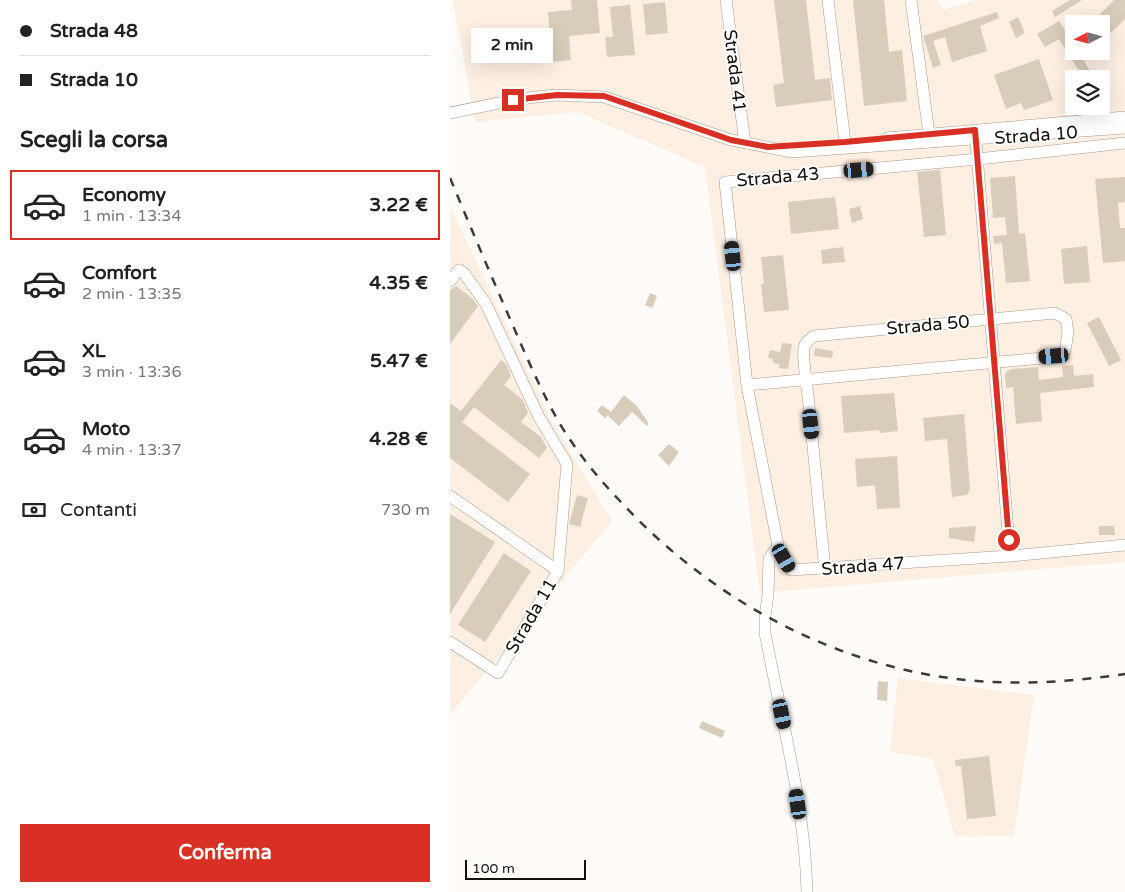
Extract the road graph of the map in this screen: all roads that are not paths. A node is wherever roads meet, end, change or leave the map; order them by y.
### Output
1 (726, 0) edge
2 (828, 0) edge
3 (911, 0) edge
4 (450, 114) edge
5 (1125, 117) edge
6 (1125, 128) edge
7 (929, 134) junction
8 (975, 135) junction
9 (845, 142) junction
10 (745, 143) junction
11 (1125, 143) edge
12 (768, 147) junction
13 (978, 159) junction
14 (450, 282) edge
15 (992, 319) junction
16 (995, 362) junction
17 (807, 379) junction
18 (747, 385) junction
19 (450, 496) edge
20 (1125, 545) edge
21 (778, 546) junction
22 (1010, 556) junction
23 (824, 560) dead end
24 (558, 571) junction
25 (450, 642) edge
26 (807, 892) edge

1 - 10 street, Strada 41
2 - 9 street
3 - 7 street
4 - 10 street, Strada 10
5 - 8 street, Strada 10
6 - 8 street, Strada 10
7 - 8 street, Strada 10
7 - 9 street, Strada 10
8 - 12 street, Strada 10
8 - 13 street
9 - 12 street, Strada 10
10 - 12 street, Strada 10
11 - 13 street, Strada 43
13 - 15 street
13 - 18 street, Strada 43
14 - 24 street
15 - 16 street
15 - 16 street, Strada 50
15 - 17 street, Strada 50
16 - 17 street, Strada 50
16 - 22 street
17 - 18 street, Strada 50
17 - 23 street, Strada 50
18 - 21 street, Strada 47
19 - 24 street, Strada 11
20 - 22 street, Strada 47
21 - 22 street, Strada 47
21 - 26 street
24 - 25 street, Strada 11

